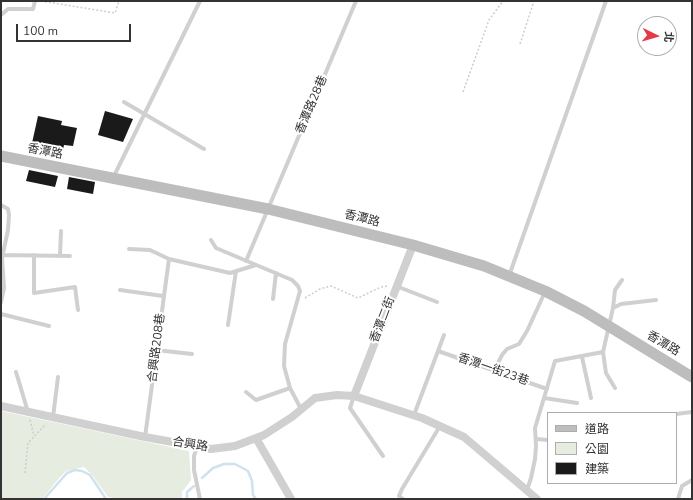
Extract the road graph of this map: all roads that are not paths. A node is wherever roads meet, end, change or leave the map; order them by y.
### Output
1 (35, 1) edge
2 (200, 1) edge
3 (356, 1) edge
4 (606, 1) edge
5 (1, 15) edge
6 (124, 102) dead end
7 (145, 114) junction
8 (204, 149) dead end
9 (1, 156) edge
10 (113, 178) junction
11 (1, 205) edge
12 (268, 209) junction
13 (61, 231) dead end
14 (211, 240) dead end
15 (413, 245) junction
16 (129, 249) dead end
17 (3, 255) junction
18 (34, 256) junction
19 (60, 256) junction
20 (70, 256) dead end
21 (169, 259) junction
22 (246, 261) junction
23 (256, 265) junction
24 (236, 271) junction
25 (276, 274) junction
26 (509, 276) junction
27 (622, 280) dead end
28 (396, 286) junction
29 (120, 290) dead end
30 (545, 291) junction
31 (163, 296) junction
32 (273, 299) dead end
33 (656, 300) dead end
34 (1, 302) edge
35 (437, 302) dead end
36 (613, 308) junction
37 (78, 310) dead end
38 (1, 314) edge
39 (228, 325) dead end
40 (50, 326) dead end
41 (610, 327) junction
42 (444, 335) dead end
43 (156, 350) junction
44 (438, 351) junction
45 (603, 352) junction
46 (192, 354) dead end
47 (582, 356) junction
48 (494, 371) junction
49 (16, 372) dead end
50 (58, 377) dead end
51 (692, 377) edge
52 (290, 388) junction
53 (615, 388) dead end
54 (547, 389) junction
55 (246, 392) dead end
56 (354, 396) junction
57 (544, 398) junction
58 (591, 398) dead end
59 (577, 403) dead end
60 (1, 406) edge
61 (301, 409) junction
62 (28, 412) junction
63 (692, 412) edge
64 (677, 414) edge
65 (414, 416) junction
66 (53, 417) junction
67 (440, 426) junction
68 (145, 437) junction
69 (256, 438) junction
70 (536, 439) junction
71 (547, 440) edge
72 (197, 446) junction
73 (384, 456) dead end
74 (692, 480) edge
75 (526, 490) junction
76 (200, 499) edge
77 (291, 499) edge
78 (403, 499) edge
79 (537, 499) edge
80 (678, 499) edge

1 - 5 lane
2 - 7 lane
3 - 12 lane, 香潭路28巷
4 - 26 lane
6 - 7 lane
7 - 8 lane
7 - 10 lane
9 - 10 street, 香潭路
10 - 12 street, 香潭路
11 - 17 lane
12 - 15 street, 香潭路
12 - 22 lane, 香潭路28巷
13 - 19 lane
14 - 22 lane
15 - 26 street, 香潭路
15 - 28 street, 香潭二街
16 - 21 lane
17 - 18 lane
17 - 34 lane
18 - 19 lane
18 - 37 lane
19 - 20 lane
21 - 24 lane
21 - 31 lane, 合興路208巷
22 - 23 lane
23 - 24 lane
23 - 25 lane
24 - 39 lane
25 - 32 lane
25 - 52 lane
26 - 30 street, 香潭路
27 - 36 lane
28 - 35 lane
28 - 56 street, 香潭二街
29 - 31 lane
30 - 41 street, 香潭路
30 - 48 lane
31 - 43 lane, 合興路208巷
33 - 36 lane
36 - 41 lane
38 - 40 lane
41 - 45 lane
41 - 51 street, 香潭路
42 - 44 lane
43 - 46 lane
43 - 68 lane, 合興路208巷
44 - 48 lane, 香潭一街23巷
44 - 65 lane
45 - 47 lane
45 - 53 lane
47 - 54 lane
47 - 58 lane
48 - 54 lane, 香潭一街23巷
49 - 62 lane
50 - 66 lane
52 - 55 lane
52 - 61 lane
54 - 57 lane
56 - 61 street, 合興路
56 - 65 street, 合興路
56 - 73 lane
57 - 59 lane
57 - 70 lane
60 - 62 street, 合興路
61 - 69 street, 合興路
62 - 66 street, 合興路
63 - 64 lane
65 - 67 street, 合興路
66 - 68 street, 合興路
67 - 75 street, 合興路
67 - 78 lane
68 - 72 street, 合興路
69 - 72 street, 合興路
69 - 77 street
70 - 71 lane
70 - 75 lane
72 - 76 lane
74 - 80 lane
75 - 79 street, 合興路

